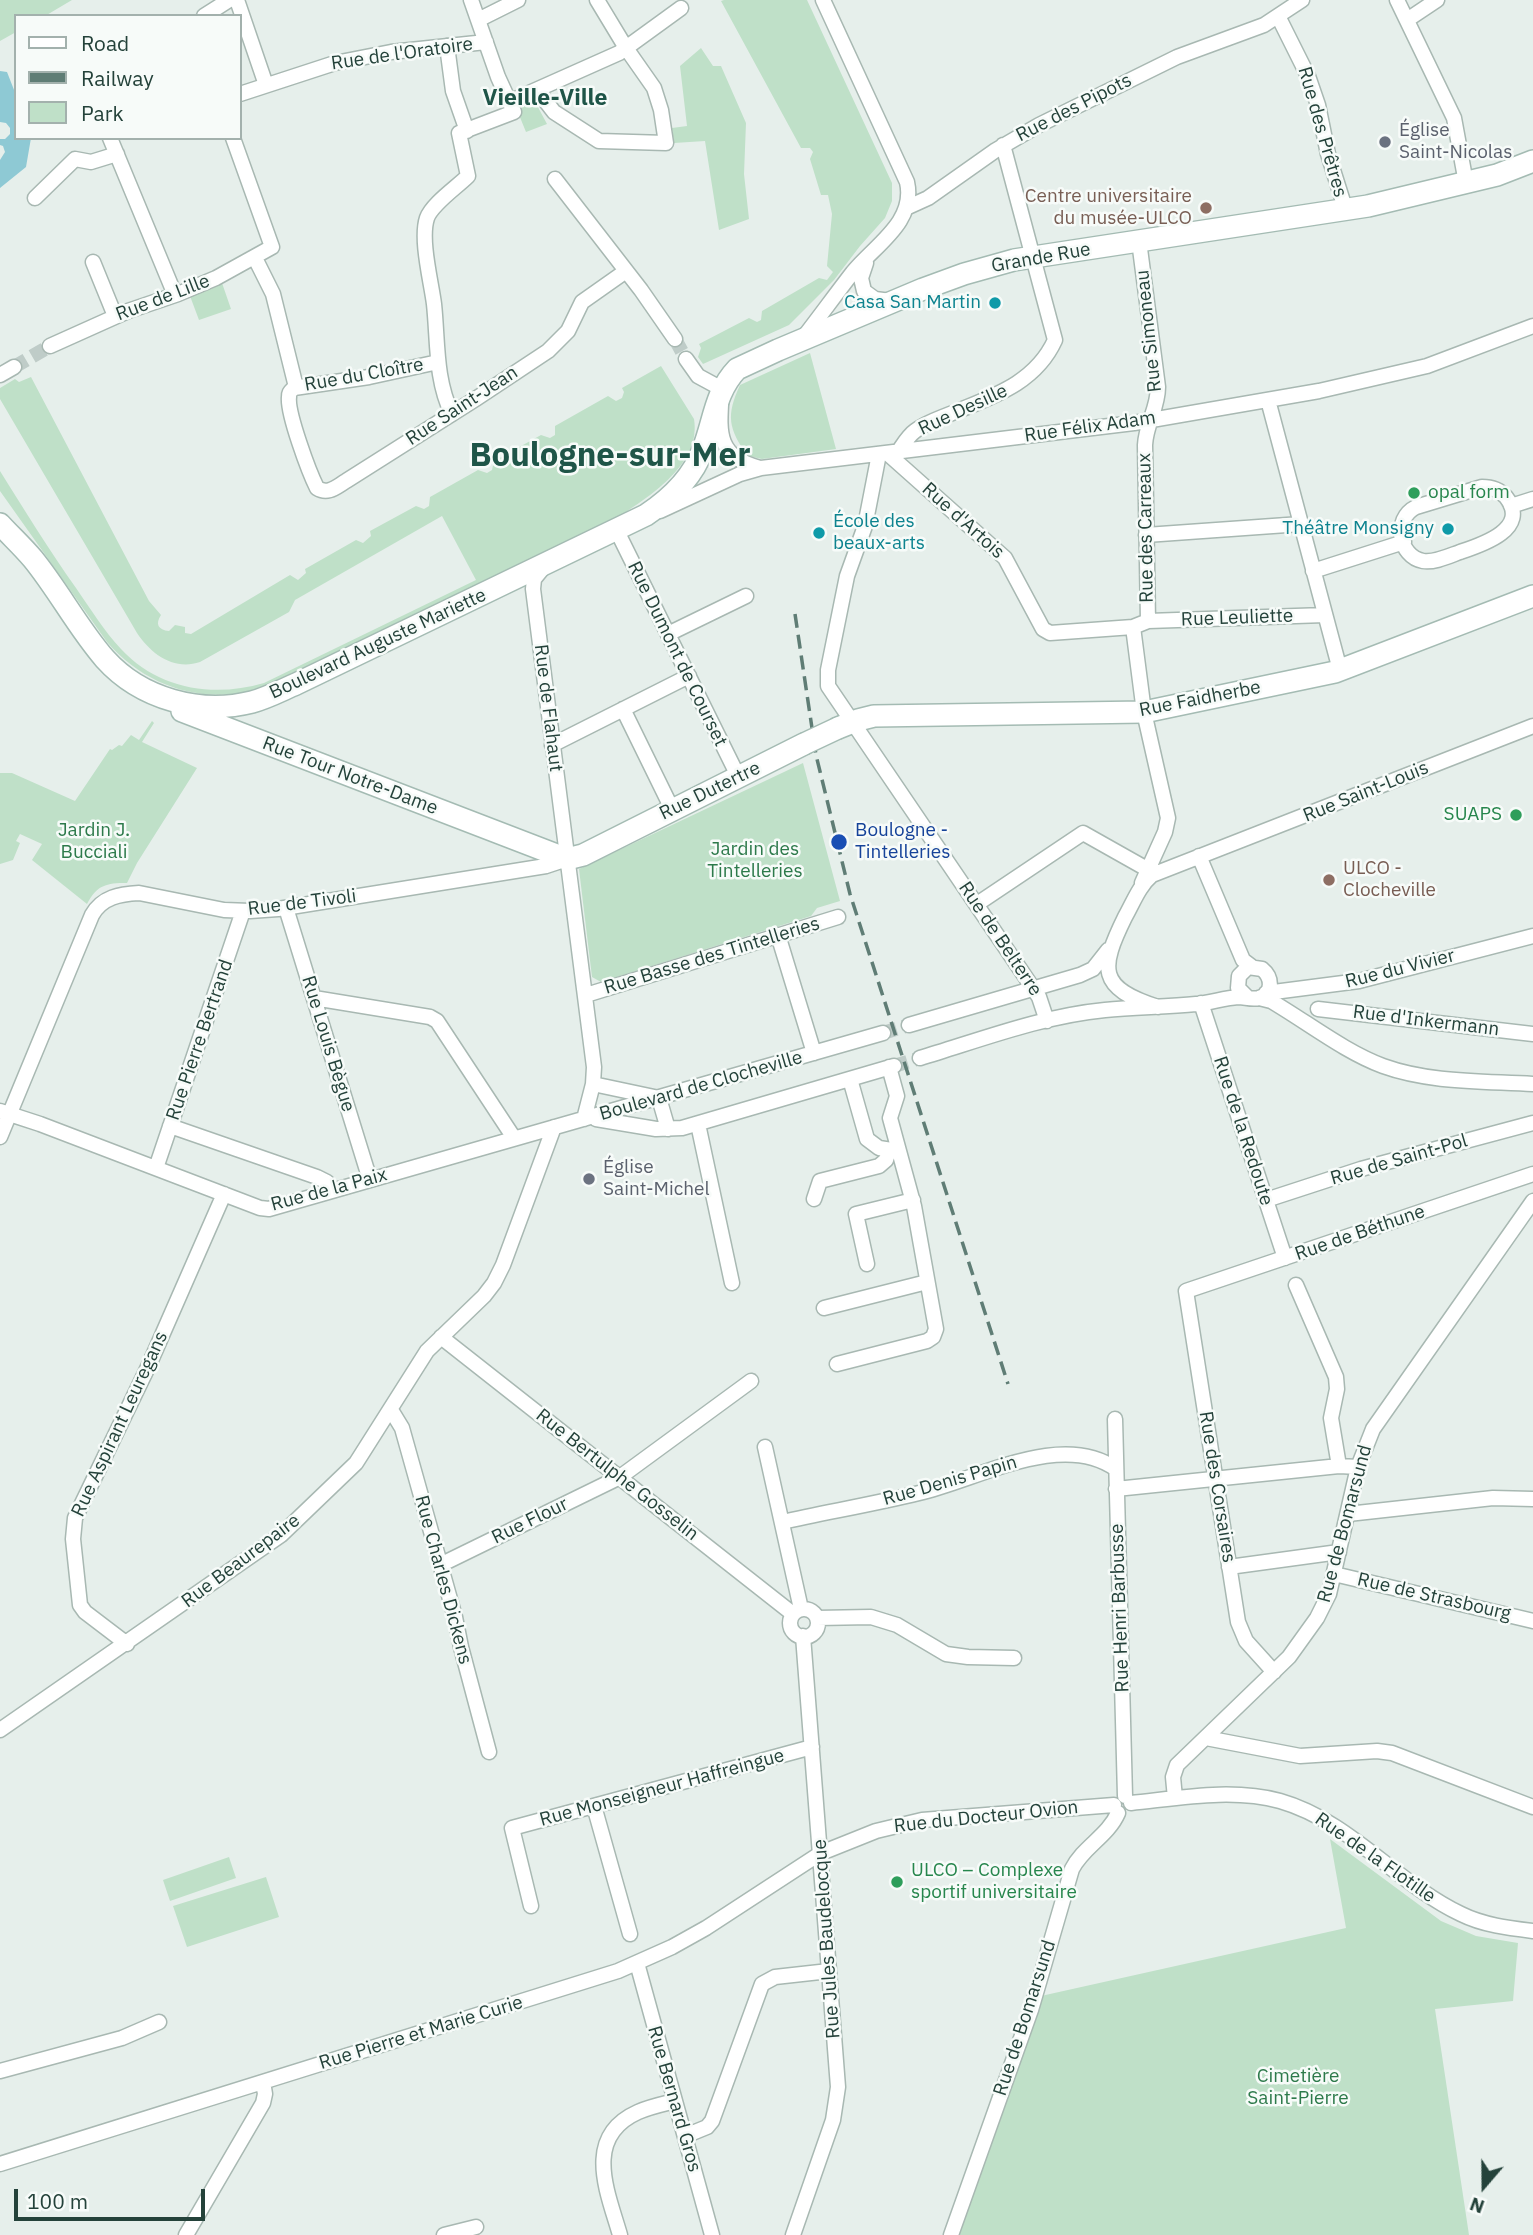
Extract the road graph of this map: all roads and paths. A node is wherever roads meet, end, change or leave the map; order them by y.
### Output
1 (229, 0) edge
2 (471, 0) edge
3 (518, 0) edge
4 (597, 0) edge
5 (823, 0) edge
6 (1302, 0) edge
7 (1397, 0) edge
8 (1437, 0) edge
9 (681, 8) dead end
10 (207, 14) edge
11 (242, 15) edge
12 (1278, 16) junction
13 (482, 18) junction
14 (1407, 20) junction
15 (486, 42) junction
16 (447, 48) junction
17 (626, 48) junction
18 (266, 85) junction
19 (544, 87) junction
20 (242, 93) edge
21 (509, 102) junction
22 (467, 131) junction
23 (234, 140) edge
24 (114, 143) edge
25 (1003, 145) junction
26 (1533, 161) edge
27 (555, 179) dead end
28 (1466, 183) junction
29 (35, 198) dead end
30 (905, 208) junction
31 (1346, 211) junction
32 (1139, 241) junction
33 (872, 253) junction
34 (1032, 257) junction
35 (255, 258) junction
36 (93, 262) dead end
37 (626, 271) junction
38 (175, 295) junction
39 (891, 302) junction
40 (116, 316) junction
41 (1533, 326) edge
42 (675, 339) tunnel mouth
43 (803, 339) junction
44 (51, 346) tunnel mouth
45 (686, 359) tunnel mouth
46 (438, 362) junction
47 (13, 367) tunnel mouth
48 (0, 375) edge
49 (294, 389) junction
50 (722, 389) junction
51 (1268, 400) junction
52 (452, 414) junction
53 (1150, 420) junction
54 (888, 453) junction
55 (761, 468) junction
56 (1533, 499) edge
57 (1511, 506) junction
58 (0, 507) edge
59 (646, 515) junction
60 (0, 524) edge
61 (1301, 524) junction
62 (617, 531) junction
63 (1146, 535) junction
64 (1404, 542) junction
65 (33, 559) junction
66 (550, 563) junction
67 (1313, 571) junction
68 (746, 596) dead end
69 (1533, 596) edge
70 (1325, 615) junction
71 (1148, 621) junction
72 (1133, 627) junction
73 (668, 634) junction
74 (1340, 670) junction
75 (689, 676) junction
76 (137, 686) junction
77 (264, 698) junction
78 (624, 709) junction
79 (1144, 712) junction
80 (846, 725) junction
81 (1533, 726) edge
82 (243, 735) junction
83 (552, 745) junction
84 (738, 776) junction
85 (672, 809) junction
86 (1199, 856) junction
87 (567, 859) junction
88 (1152, 871) junction
89 (977, 904) junction
90 (286, 908) junction
91 (243, 911) junction
92 (838, 917) dead end
93 (778, 935) junction
94 (1533, 936) edge
95 (1111, 946) junction
96 (1251, 967) junction
97 (1359, 981) junction
98 (1034, 988) junction
99 (586, 995) junction
100 (1257, 996) junction
101 (314, 998) junction
102 (1201, 1003) junction
103 (1158, 1007) junction
104 (1318, 1009) junction
105 (1046, 1021) junction
106 (1310, 1024) junction
107 (909, 1025) tunnel mouth
108 (883, 1033) tunnel mouth
109 (1533, 1034) edge
110 (814, 1053) junction
111 (920, 1058) tunnel mouth
112 (850, 1079) junction
113 (593, 1084) junction
114 (1533, 1084) edge
115 (659, 1098) junction
116 (5, 1113) edge
117 (584, 1119) junction
118 (1533, 1123) edge
119 (698, 1124) junction
120 (170, 1126) junction
121 (554, 1127) junction
122 (668, 1129) junction
123 (0, 1137) edge
124 (514, 1138) junction
125 (894, 1151) junction
126 (156, 1168) junction
127 (1533, 1174) edge
128 (370, 1180) junction
129 (331, 1191) junction
130 (224, 1194) junction
131 (814, 1199) dead end
132 (913, 1200) junction
133 (1266, 1200) junction
134 (1533, 1201) edge
135 (1285, 1258) junction
136 (867, 1264) dead end
137 (927, 1282) junction
138 (732, 1283) dead end
139 (1296, 1285) dead end
140 (1186, 1291) joint
141 (824, 1308) dead end
142 (441, 1337) junction
143 (837, 1364) dead end
144 (755, 1396) dead end
145 (391, 1410) junction
146 (1115, 1419) dead end
147 (765, 1447) dead end
148 (1339, 1466) junction
149 (1358, 1468) junction
150 (1116, 1469) junction
151 (620, 1477) junction
152 (1216, 1479) junction
153 (1116, 1489) junction
154 (1533, 1499) edge
155 (1348, 1514) junction
156 (782, 1522) junction
157 (1339, 1552) junction
158 (440, 1565) junction
159 (1229, 1567) junction
160 (1334, 1574) junction
161 (797, 1612) junction
162 (817, 1618) junction
163 (1533, 1621) edge
164 (803, 1636) junction
165 (127, 1644) junction
166 (1014, 1658) dead end
167 (1274, 1672) junction
168 (0, 1730) edge
169 (1206, 1738) junction
170 (812, 1747) junction
171 (489, 1752) dead end
172 (1175, 1798) junction
173 (1122, 1804) junction
174 (594, 1806) junction
175 (1533, 1807) edge
176 (821, 1853) junction
177 (531, 1906) dead end
178 (1533, 1931) edge
179 (630, 1934) dead end
180 (637, 1963) junction
181 (830, 1971) junction
182 (159, 2022) dead end
183 (0, 2071) edge
184 (263, 2082) junction
185 (675, 2101) junction
186 (685, 2137) junction
187 (0, 2164) edge
188 (476, 2227) dead end
189 (186, 2235) edge
190 (444, 2235) edge
191 (620, 2235) edge
192 (712, 2235) edge
193 (793, 2235) edge
194 (951, 2235) edge

1 - 10 street
2 - 13 street
3 - 13 street
4 - 17 street
5 - 30 street
6 - 12 street, Rue des Pipots
7 - 14 street
8 - 14 street
9 - 17 street
11 - 18 street
12 - 25 street, Rue des Pipots
12 - 31 street, Rue des Prêtres
13 - 15 street
14 - 28 street
15 - 16 street, Rue de l'Oratoire
15 - 21 street
16 - 18 street, Rue de l'Oratoire
16 - 22 street
17 - 19 street
17 - 19 street
18 - 20 street, Rue de l'Oratoire
19 - 21 street
21 - 22 street
22 - 46 street
23 - 35 street, Rue de Lille
24 - 29 street
24 - 38 street
25 - 30 street, Rue des Pipots
25 - 34 street, Rue Desille
26 - 28 main road, Grande Rue
27 - 37 street
28 - 31 main road, Grande Rue
30 - 33 street
31 - 32 main road, Grande Rue
32 - 34 main road, Grande Rue
32 - 53 street, Rue Simoneau
33 - 39 street
33 - 43 street
34 - 39 main road, Grande Rue
34 - 54 street, Rue Desille
35 - 38 street, Rue de Lille
35 - 49 street
36 - 40 street
37 - 42 street
37 - 52 street, Rue Saint-Jean
38 - 40 street, Rue de Lille
39 - 43 main road, Grande Rue
40 - 44 street, Rue de Lille
41 - 51 street, Rue Félix Adam
43 - 50 main road, Grande Rue
45 - 50 street
46 - 49 street, Rue du Cloître
46 - 52 street
47 - 48 street
49 - 52 street, Rue Saint-Jean
50 - 55 street
50 - 59 main road, Grande Rue
51 - 53 street, Rue Félix Adam
51 - 61 street
53 - 54 street, Rue Félix Adam
53 - 63 street, Rue des Carreaux
54 - 55 street, Rue Félix Adam
54 - 72 street, Rue d'Artois
54 - 80 street, Rue de Belterre
55 - 59 street, Rue Félix Adam
56 - 57 street
57 - 64 street
57 - 64 street
58 - 65 main road, Boulevard Auguste Mariette
59 - 62 main road, Boulevard Auguste Mariette
60 - 65 main road, Boulevard Auguste Mariette
61 - 63 street
61 - 67 street
62 - 66 main road, Boulevard Auguste Mariette
62 - 73 street, Rue Dumont de Courset
63 - 71 street, Rue des Carreaux
64 - 67 street
65 - 76 main road, Boulevard Auguste Mariette
66 - 77 main road, Boulevard Auguste Mariette
66 - 83 street, Rue de Flahaut
67 - 70 street
68 - 73 street
69 - 74 main road, Rue Faidherbe
70 - 71 street, Rue Leuliette
70 - 74 street
71 - 72 street, Rue des Carreaux
72 - 79 street
73 - 75 street, Rue Dumont de Courset
74 - 79 main road, Rue Faidherbe
75 - 78 street
75 - 84 street, Rue Dumont de Courset
76 - 77 main road, Boulevard Auguste Mariette
76 - 82 main road, Rue Tour Notre-Dame
77 - 82 main road
78 - 83 street
78 - 85 street
79 - 80 main road, Rue Faidherbe
79 - 88 street
80 - 84 main road, Rue Dutertre, bridge
80 - 89 street, Rue de Belterre
81 - 86 street, Rue Saint-Louis
82 - 87 main road, Rue Tour Notre-Dame
83 - 87 street, Rue de Flahaut
84 - 85 main road, Rue Dutertre
85 - 87 main road, Rue Dutertre
86 - 88 street, Rue Saint-Louis
86 - 96 street
87 - 90 street, Rue de Tivoli
87 - 99 street, Rue de Flahaut
88 - 89 street
88 - 95 street
89 - 98 street, Rue de Belterre
90 - 91 street, Rue de Tivoli
90 - 101 street, Rue Louis Bègue
91 - 116 street, Rue de Tivoli
91 - 120 street, Rue Pierre Bertrand
92 - 93 street, Rue Basse des Tintelleries
93 - 99 street, Rue Basse des Tintelleries
93 - 110 street
94 - 97 street, Rue du Vivier
95 - 98 street
95 - 103 street
96 - 100 street
96 - 100 street
97 - 100 street, Rue du Vivier
97 - 104 street
98 - 105 street, Rue de Belterre
98 - 107 street
99 - 113 street, Rue de Flahaut
100 - 102 street, Rue du Vivier
100 - 106 street
101 - 124 street
101 - 128 street, Rue Louis Bègue
102 - 103 street, Rue du Vivier
102 - 133 street, Rue de la Redoute
103 - 105 street, Rue du Vivier
104 - 106 street
104 - 109 street, Rue d'Inkermann
105 - 111 street
106 - 114 street
108 - 110 street, Boulevard de Clocheville
110 - 115 street, Boulevard de Clocheville
112 - 119 street, Boulevard de Clocheville
112 - 125 street
112 - 125 street, Boulevard de Clocheville
113 - 115 street
113 - 117 street, Rue de Flahaut
115 - 117 street, Boulevard de Clocheville
115 - 122 street
116 - 123 street
116 - 126 street, Rue de la Paix
117 - 121 street, Rue de la Paix
117 - 122 street, Boulevard de Clocheville
118 - 133 street, Rue de Saint-Pol
119 - 122 street, Boulevard de Clocheville
119 - 138 street
120 - 126 street, Rue Pierre Bertrand
120 - 129 street
121 - 124 street, Rue de la Paix
121 - 142 street, Rue Beaurepaire
124 - 128 street, Rue de la Paix
125 - 131 street
125 - 132 street
126 - 130 street, Rue de la Paix
127 - 135 street, Rue de Béthune
128 - 129 street, Rue de la Paix
129 - 130 street, Rue de la Paix
130 - 165 street, Rue Aspirant Leuregans
132 - 136 street
132 - 137 street
133 - 135 street, Rue de la Redoute
134 - 149 street, Rue de Bomarsund
135 - 140 street, Rue de Béthune
137 - 141 street
137 - 143 street
139 - 148 street
140 - 152 street, Rue des Corsaires
142 - 145 street, Rue Beaurepaire
142 - 151 street, Rue Bertulphe Gosselin
144 - 151 street, Rue Flour
145 - 158 street, Rue Charles Dickens
145 - 165 street, Rue Beaurepaire
146 - 150 street, Rue Henri Barbusse
147 - 156 street
148 - 149 street
148 - 152 street
149 - 155 street, Rue de Bomarsund
150 - 153 street, Rue Henri Barbusse
150 - 156 street, Rue Denis Papin
151 - 158 street, Rue Flour
151 - 161 street, Rue Bertulphe Gosselin
152 - 153 street
152 - 159 street, Rue des Corsaires
153 - 173 street, Rue Henri Barbusse
154 - 155 street
155 - 157 street, Rue de Bomarsund
156 - 161 street
157 - 159 street
157 - 160 street, Rue de Bomarsund
158 - 171 street, Rue Charles Dickens
159 - 167 street, Rue des Corsaires
160 - 163 street, Rue de Strasbourg
160 - 167 street, Rue de Bomarsund
161 - 162 street
161 - 164 street
162 - 164 street
162 - 166 street
164 - 170 street, Rue Jules Baudelocque
165 - 168 street, Rue Beaurepaire
167 - 169 street, Rue de Bomarsund
169 - 172 street, Rue de Bomarsund
169 - 175 street
170 - 174 street, Rue Monseigneur Haffreingue
170 - 176 street, Rue Jules Baudelocque
172 - 173 street, Rue de la Flotille
172 - 178 street, Rue de la Flotille
173 - 176 street, Rue du Docteur Ovion
173 - 194 street, Rue de Bomarsund
174 - 177 street, Rue Monseigneur Haffreingue
174 - 179 street
176 - 180 street, Rue Pierre et Marie Curie
176 - 181 street, Rue Jules Baudelocque
180 - 184 street, Rue Pierre et Marie Curie
180 - 185 street, Rue Bernard Gros
181 - 186 street
181 - 193 street, Rue Jules Baudelocque
182 - 183 street
184 - 187 street, Rue Pierre et Marie Curie
184 - 189 street
185 - 186 street, Rue Bernard Gros
185 - 191 street
186 - 192 street, Rue Bernard Gros
188 - 190 street

